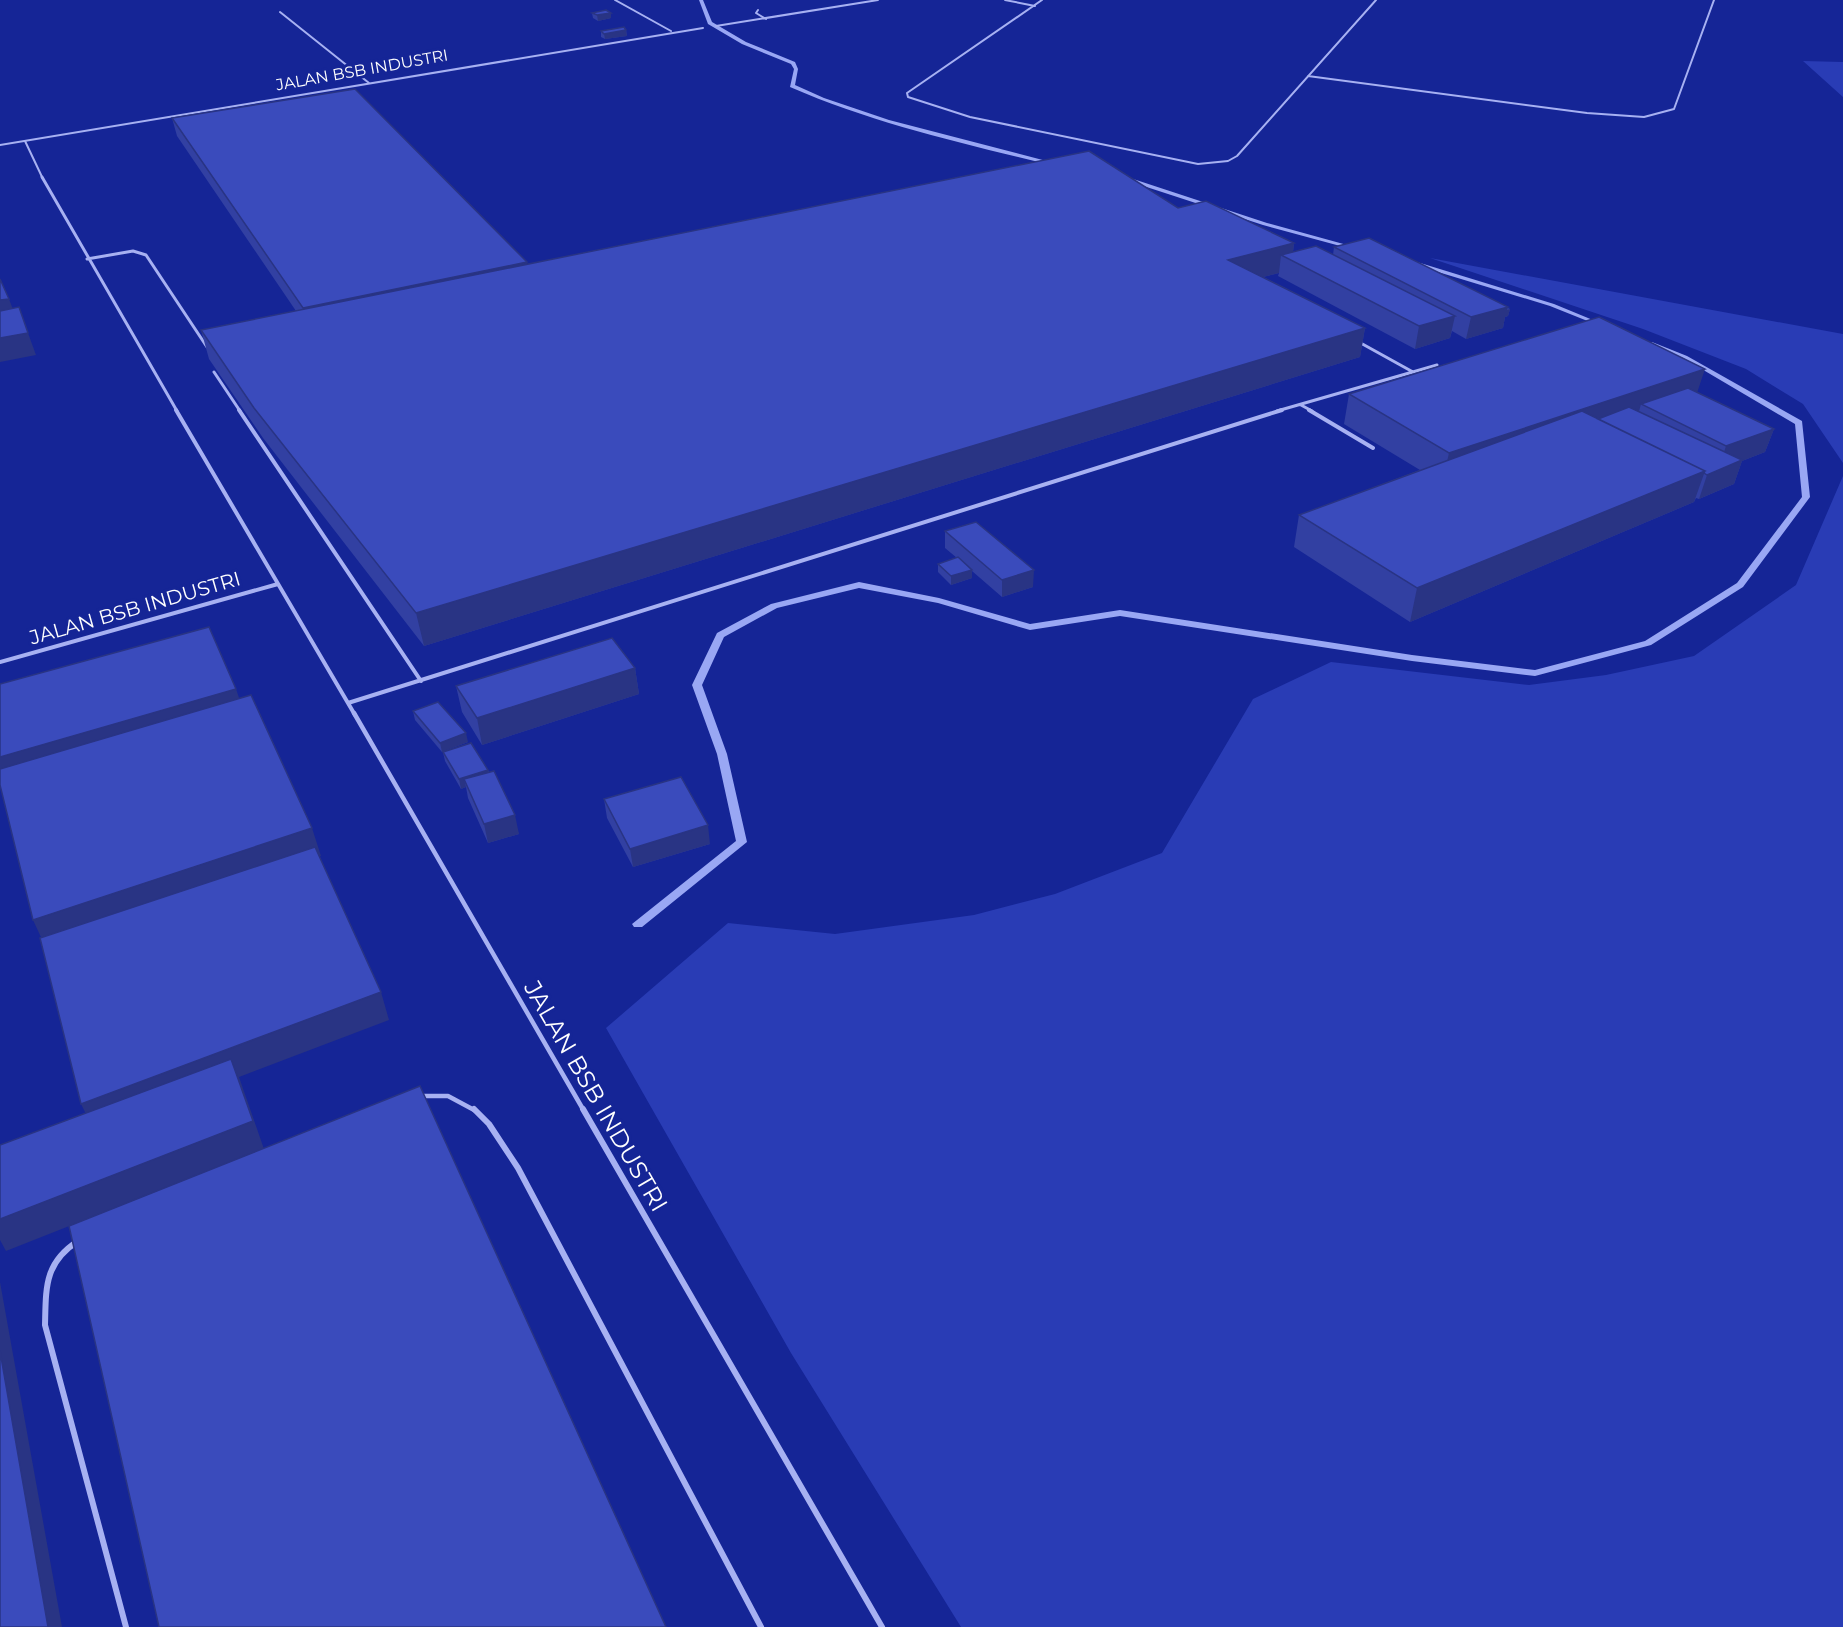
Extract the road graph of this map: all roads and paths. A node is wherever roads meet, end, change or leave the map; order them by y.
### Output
1 (615, 0) edge
2 (878, 0) edge
3 (1005, 0) edge
4 (1042, 0) edge
5 (1376, 0) edge
6 (1714, 0) edge
7 (1035, 6) junction
8 (758, 10) dead end
9 (280, 12) dead end
10 (766, 19) junction
11 (716, 26) dead end
12 (703, 27) dead end
13 (671, 31) junction
14 (1308, 76) junction
15 (369, 83) junction
16 (25, 141) junction
17 (0, 145) edge
18 (87, 259) junction
19 (1351, 338) edge
20 (209, 350) edge
21 (1437, 365) edge
22 (214, 372) edge
23 (1413, 372) junction
24 (1302, 405) junction
25 (1373, 448) dead end
26 (278, 584) junction
27 (0, 662) edge
28 (421, 681) junction
29 (348, 703) junction
30 (411, 1097) edge
31 (82, 1239) edge
32 (126, 1627) edge
33 (761, 1627) edge
34 (882, 1627) edge

1 - 13 lane
2 - 10 lane
3 - 7 lane
4 - 7 lane
5 - 14 lane
6 - 14 lane
7 - 14 lane
8 - 10 lane
9 - 15 lane
10 - 11 lane
12 - 13 lane, JALAN BSB INDUSTRI
13 - 15 lane, JALAN BSB INDUSTRI
15 - 16 lane, JALAN BSB INDUSTRI
16 - 17 lane, JALAN BSB INDUSTRI
16 - 18 lane, JALAN BSB INDUSTRI
18 - 20 lane
18 - 26 lane, JALAN BSB INDUSTRI
19 - 23 lane
21 - 23 lane
22 - 28 lane
23 - 24 lane
24 - 25 lane
24 - 28 lane
26 - 27 lane, JALAN BSB INDUSTRI
26 - 29 lane, JALAN BSB INDUSTRI
28 - 29 lane
29 - 34 lane, JALAN BSB INDUSTRI
30 - 33 lane
31 - 32 lane

